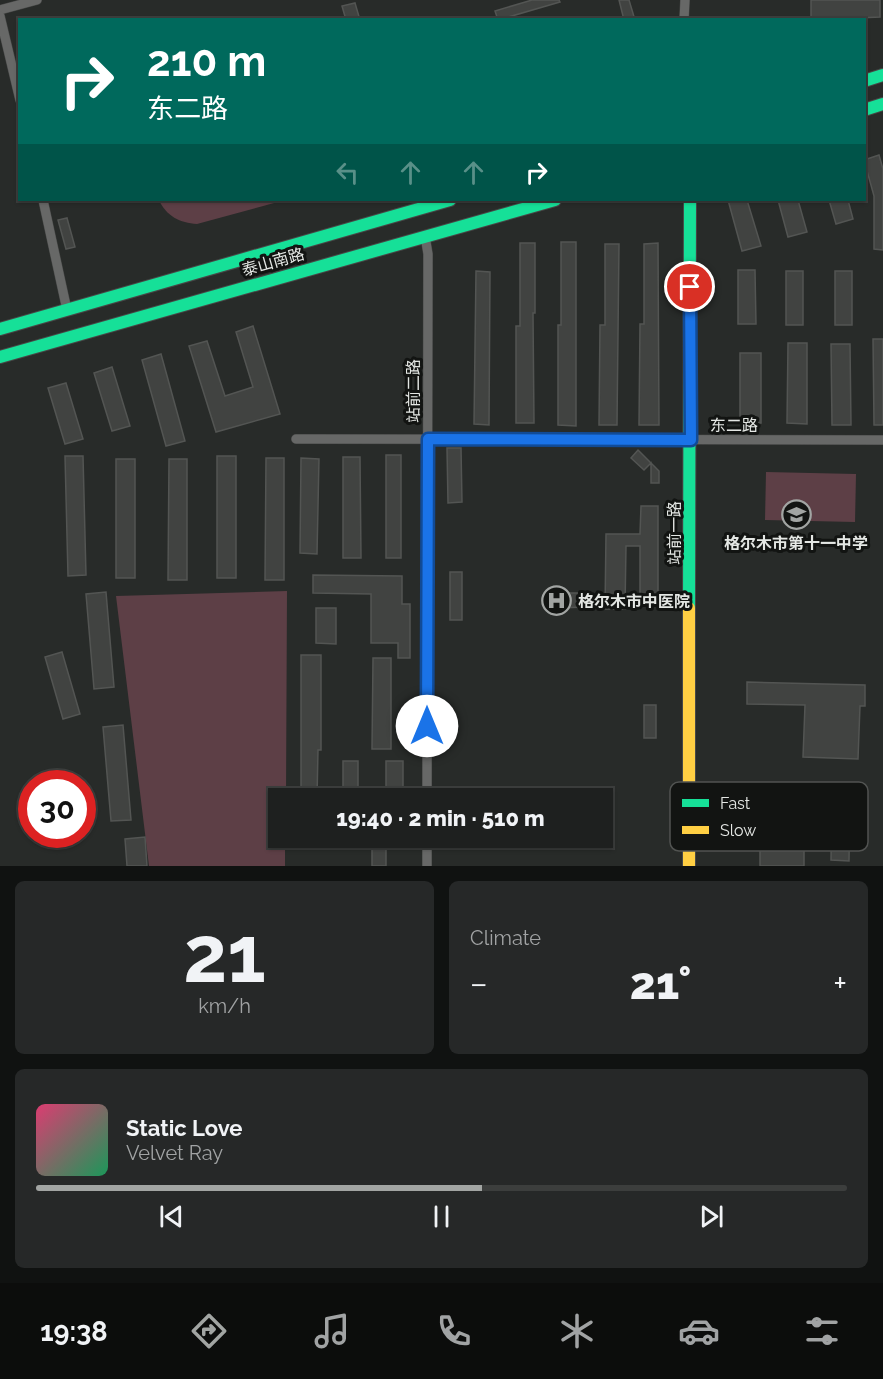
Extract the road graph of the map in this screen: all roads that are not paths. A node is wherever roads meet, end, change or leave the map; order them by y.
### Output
1 (37, 0) edge
2 (685, 0) edge
3 (0, 10) edge
4 (0, 16) edge
5 (684, 18) edge
6 (883, 75) edge
7 (866, 80) edge
8 (18, 91) edge
9 (883, 104) edge
10 (866, 109) edge
11 (43, 201) edge
12 (447, 201) edge
13 (551, 201) edge
14 (690, 201) edge
15 (424, 236) junction
16 (67, 310) junction
17 (0, 329) edge
18 (0, 357) edge
19 (296, 439) dead end
20 (428, 439) junction
21 (691, 440) junction
22 (883, 440) edge
23 (689, 782) edge
24 (427, 788) edge
25 (427, 848) edge
26 (689, 851) edge
27 (427, 866) edge
28 (689, 866) edge

1 - 3 street
2 - 5 street
4 - 8 street
6 - 7 street
9 - 10 street
11 - 16 street
12 - 16 street, 泰山南路
13 - 15 street, 泰山南路
14 - 21 street, 站前一路
15 - 18 street, 泰山南路
15 - 20 street, 站前二路
16 - 17 street, 泰山南路
19 - 20 street, 东二路
20 - 21 street, 东二路
20 - 24 street, 站前二路
21 - 22 street, 东二路
21 - 23 street, 站前一路
25 - 27 street
26 - 28 street, 站前一路

